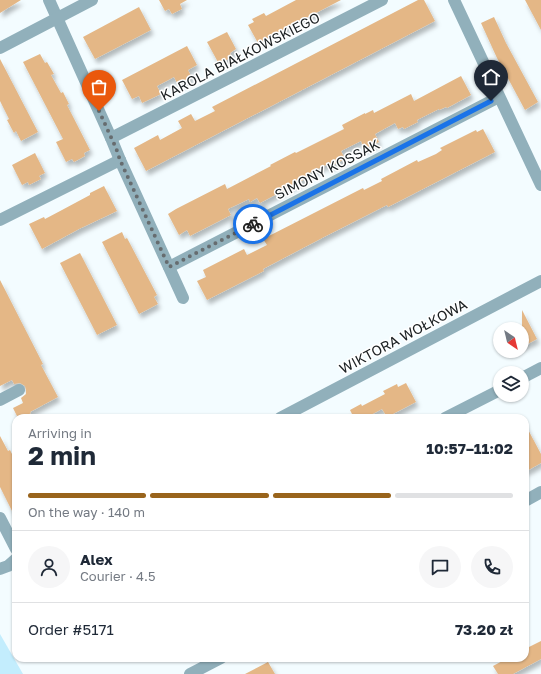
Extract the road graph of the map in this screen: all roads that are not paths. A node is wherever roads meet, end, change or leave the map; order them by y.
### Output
1 (49, 0) edge
2 (92, 0) edge
3 (382, 0) edge
4 (454, 0) edge
5 (57, 18) junction
6 (0, 48) edge
7 (499, 97) junction
8 (111, 138) junction
9 (120, 160) junction
10 (541, 185) edge
11 (0, 220) edge
12 (169, 267) junction
13 (541, 281) edge
14 (183, 298) dead end
15 (541, 368) edge
16 (529, 374) edge
17 (19, 390) dead end
18 (493, 394) edge
19 (0, 400) edge
20 (288, 414) edge
21 (453, 414) edge
22 (541, 492) edge
23 (529, 499) edge
24 (0, 518) edge
25 (12, 541) edge
26 (12, 562) edge
27 (0, 569) edge
28 (213, 662) edge
29 (190, 674) edge

1 - 5 street
2 - 5 street
3 - 8 street, KAROLA BIAŁKOWSKIEGO
4 - 7 street
5 - 6 street
5 - 8 street
7 - 10 street
7 - 12 street, SIMONY KOSSAK
8 - 9 street
9 - 11 street
9 - 12 street
12 - 14 street
13 - 20 street, WIKTORA WOŁKOWA
15 - 16 street
17 - 19 street
18 - 21 street
22 - 23 street
24 - 25 street
26 - 27 street
28 - 29 street

